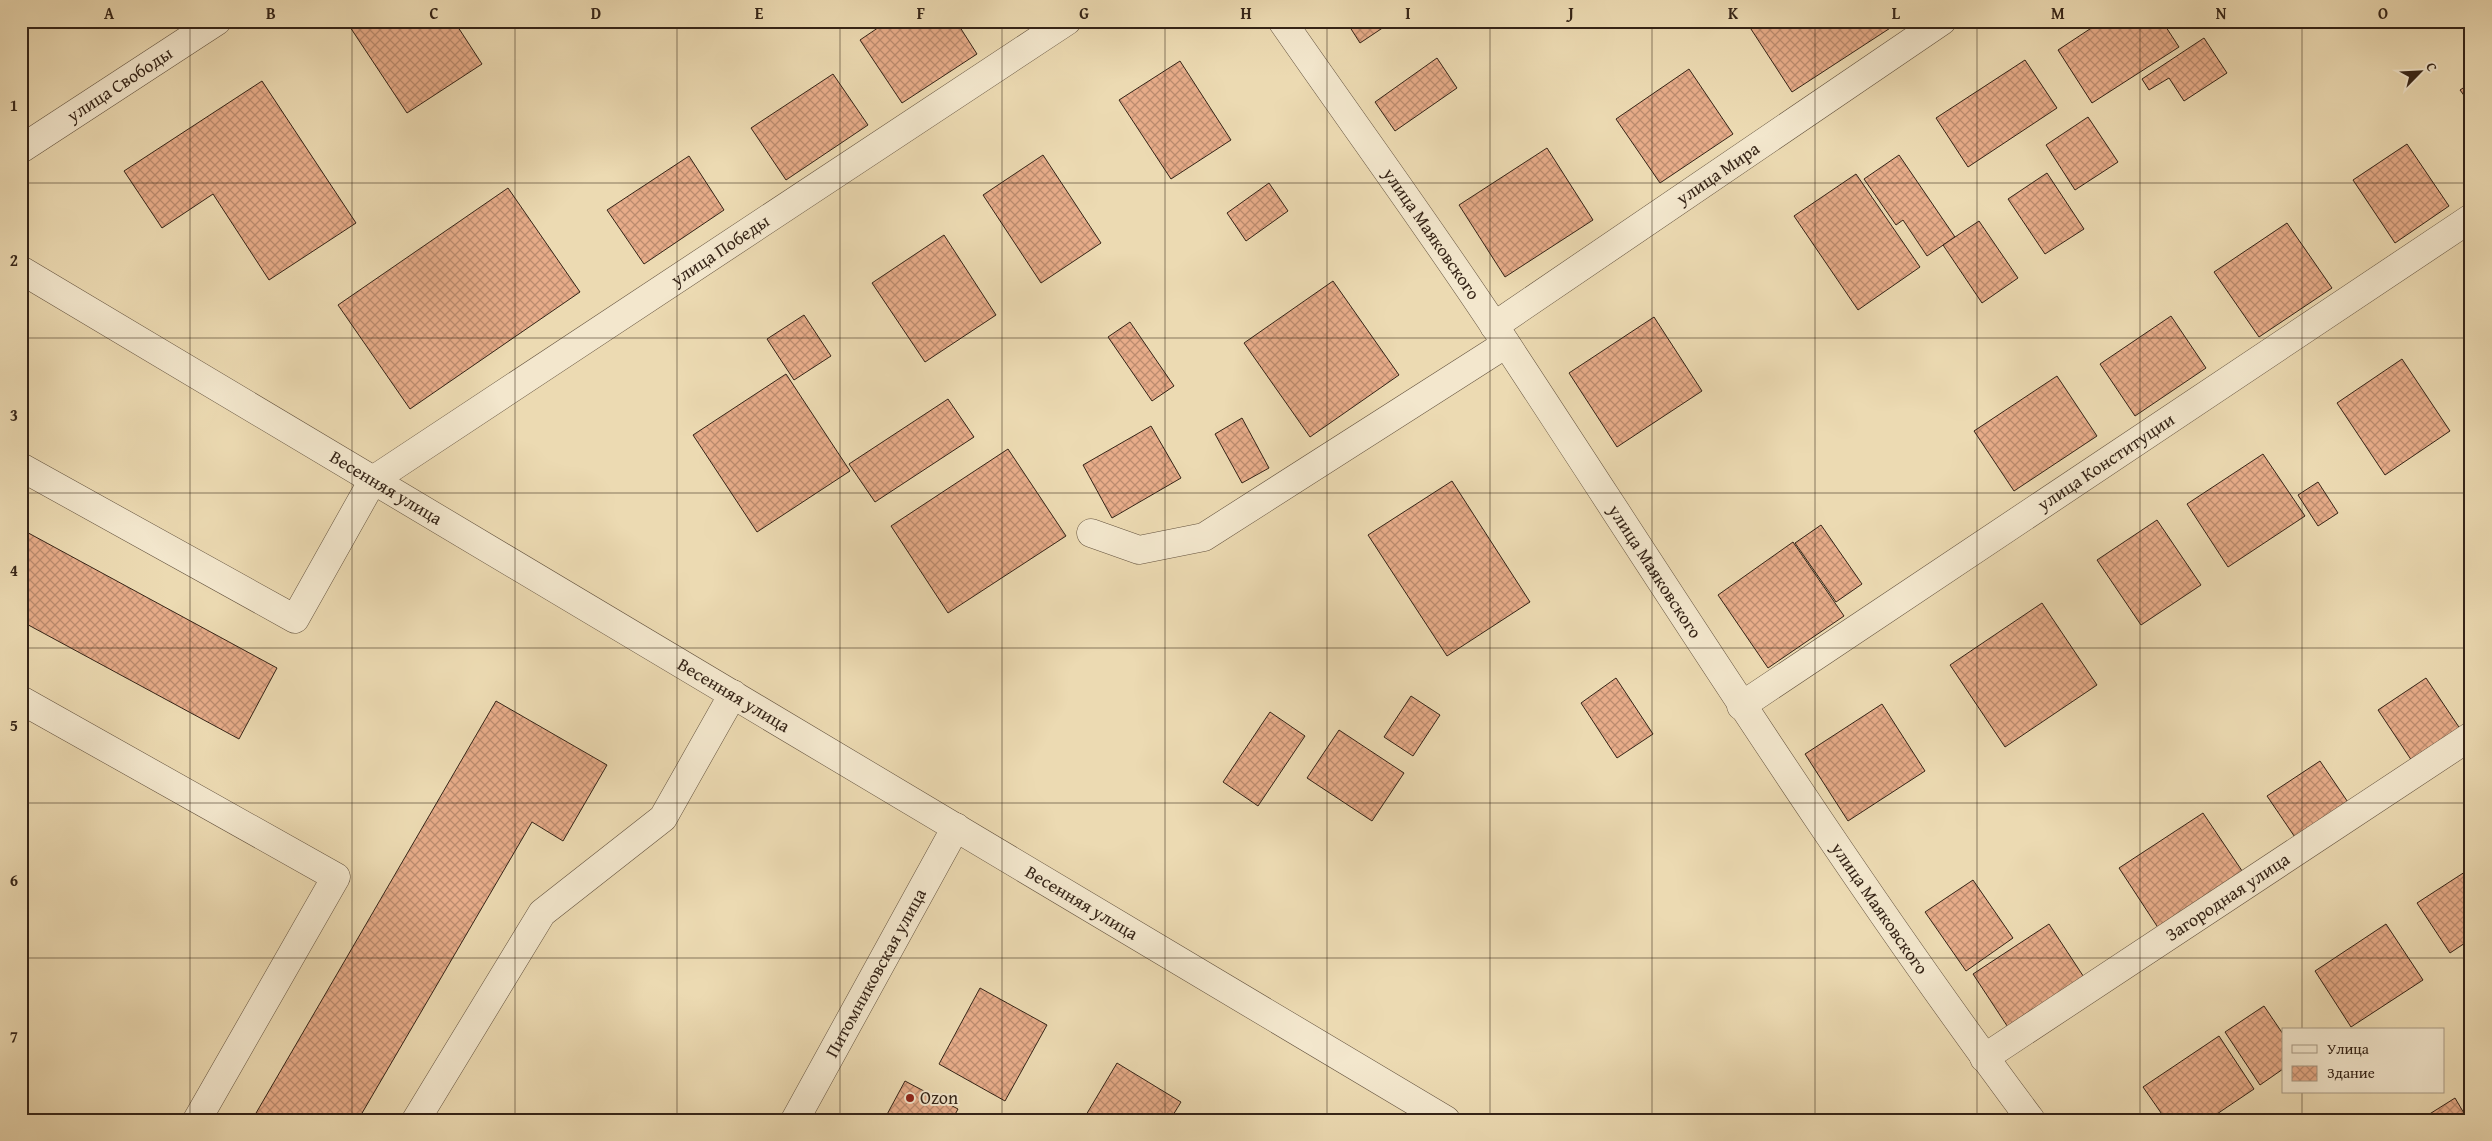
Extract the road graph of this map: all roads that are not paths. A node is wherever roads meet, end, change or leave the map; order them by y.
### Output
1 (217, 21) edge
2 (1067, 21) edge
3 (1282, 21) edge
4 (1942, 21) edge
5 (21, 149) edge
6 (2471, 218) edge
7 (21, 270) edge
8 (1500, 335) junction
9 (21, 467) edge
10 (373, 480) junction
11 (1091, 533) dead end
12 (733, 694) junction
13 (21, 700) edge
14 (1741, 706) junction
15 (2471, 736) edge
16 (956, 827) junction
17 (1984, 1058) junction
18 (197, 1120) edge
19 (416, 1120) edge
20 (795, 1120) edge
21 (1446, 1120) edge
22 (2031, 1120) edge

1 - 5 street, улица Свободы
2 - 10 street, улица Победы
3 - 8 street, улица Маяковского
4 - 8 street, улица Мира
6 - 14 street, улица Конституции
7 - 10 street, Весенняя улица
8 - 11 street, улица Мира
8 - 14 street, улица Маяковского
9 - 10 street
10 - 12 street, Весенняя улица
12 - 16 street, Весенняя улица
12 - 19 street
13 - 18 street
14 - 17 street, улица Маяковского
15 - 17 street, Загородная улица
16 - 20 street, Питомниковская улица
16 - 21 street, Весенняя улица
17 - 22 street, улица Маяковского

